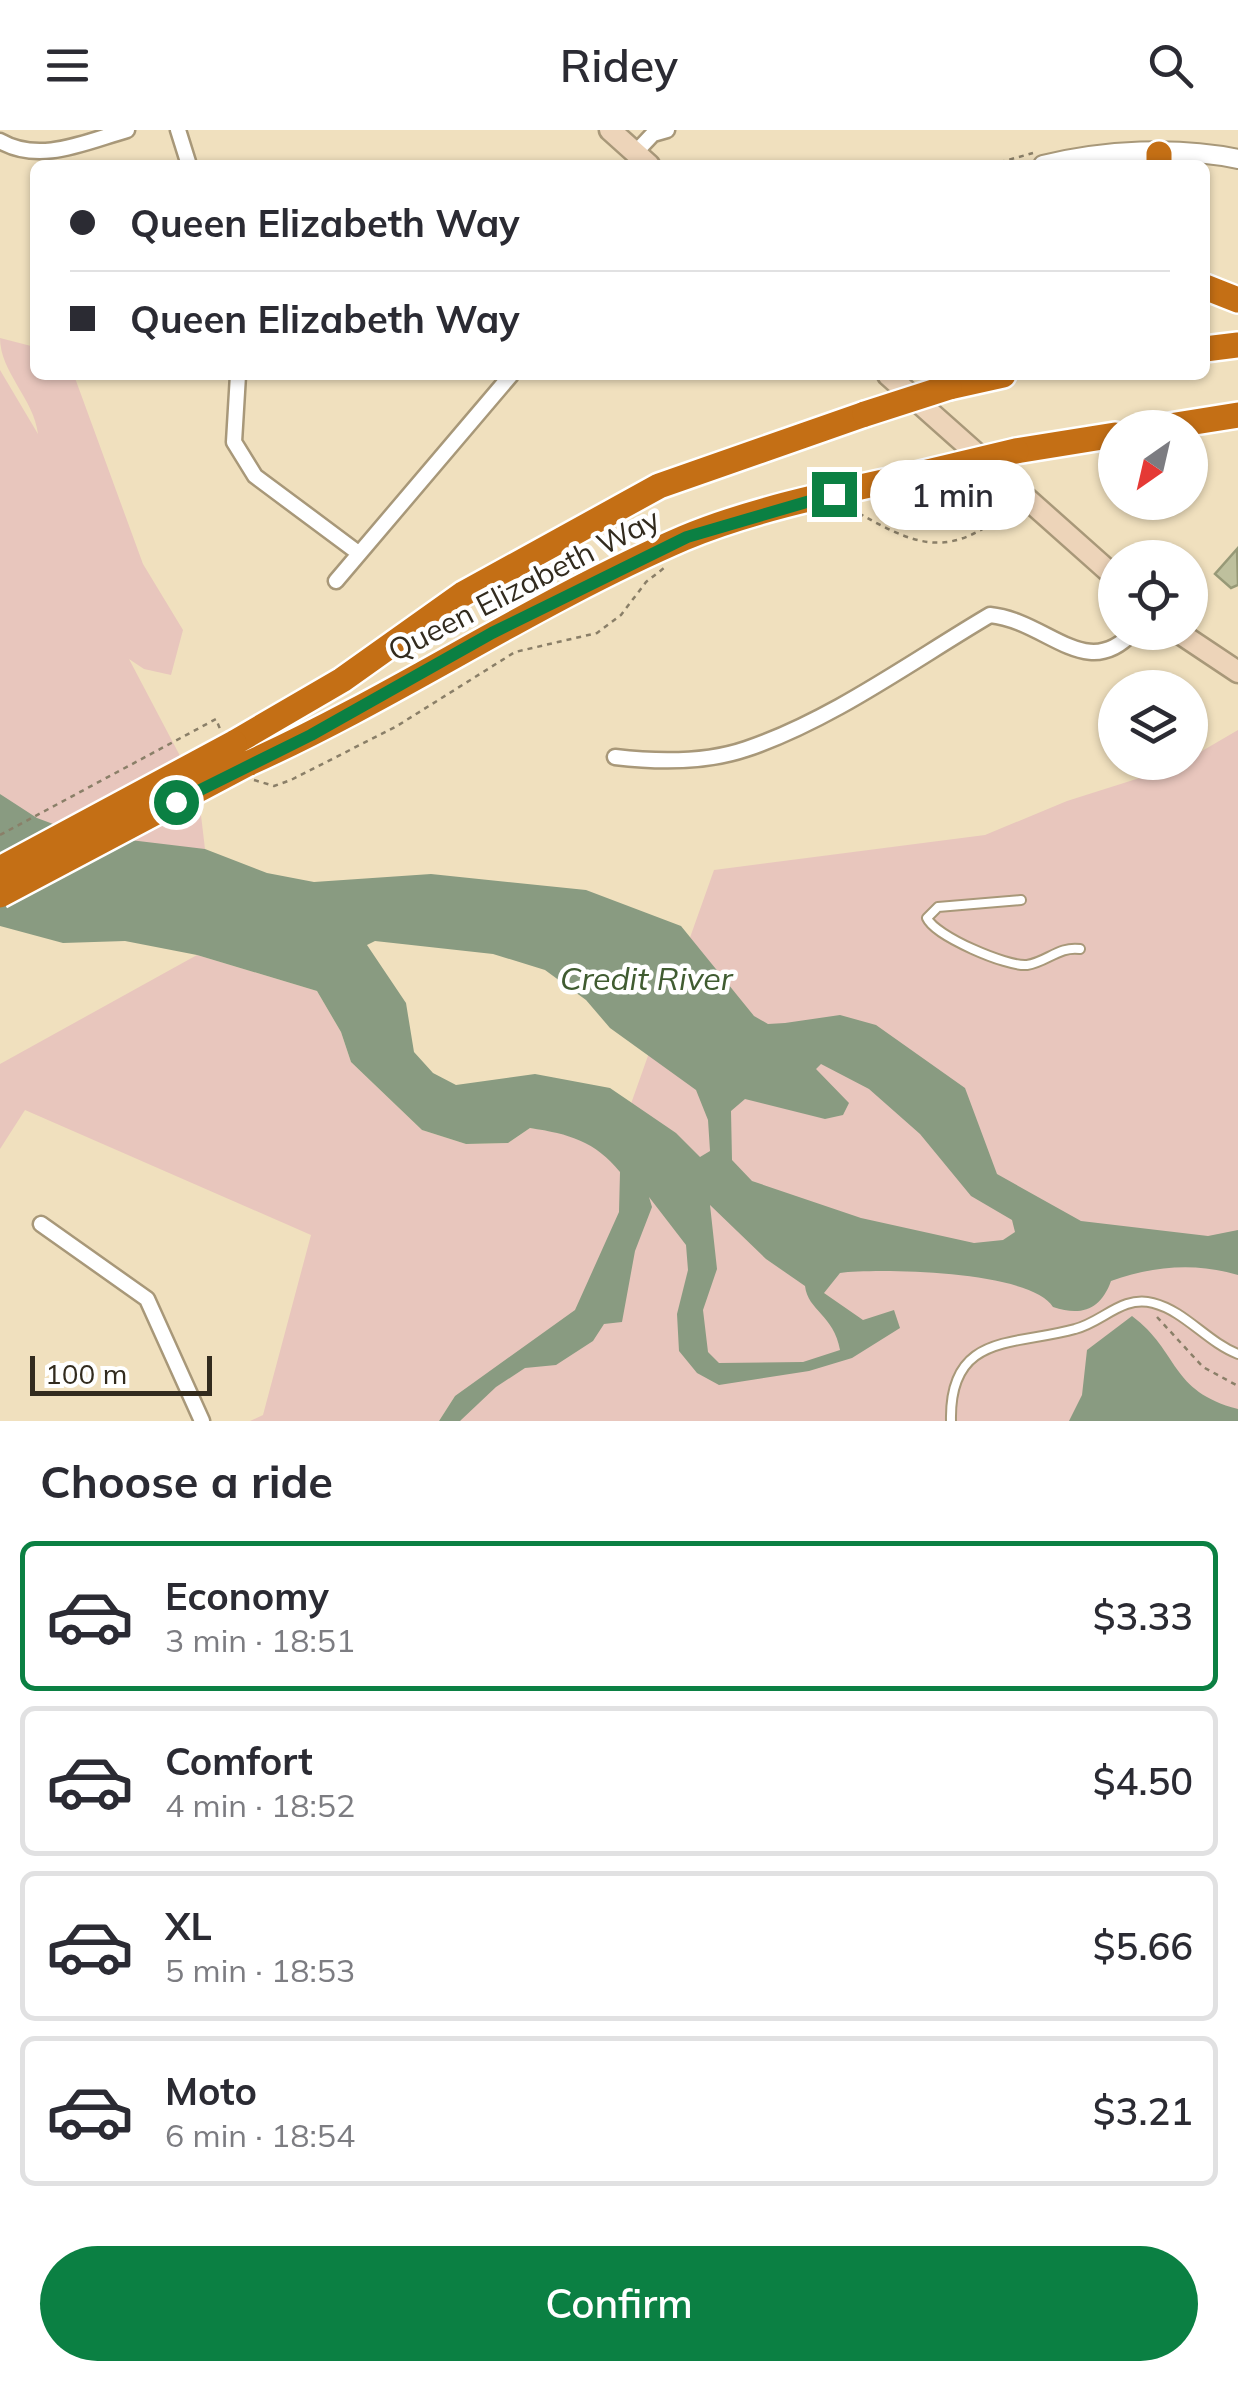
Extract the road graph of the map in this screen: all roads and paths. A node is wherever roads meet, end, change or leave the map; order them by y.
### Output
1 (126, 130) edge
2 (178, 130) edge
3 (610, 130) edge
4 (667, 130) edge
5 (0, 141) edge
6 (642, 159) edge
7 (187, 160) edge
8 (1071, 160) edge
9 (1153, 160) edge
10 (1238, 160) edge
11 (1210, 288) edge
12 (1238, 300) edge
13 (1238, 345) edge
14 (1210, 348) edge
15 (238, 380) edge
16 (507, 380) edge
17 (894, 380) edge
18 (980, 380) edge
19 (1238, 415) edge
20 (1208, 420) edge
21 (1238, 424) edge
22 (1208, 426) edge
23 (1098, 437) edge
24 (1024, 496) junction
25 (847, 506) dead end
26 (357, 552) junction
27 (1098, 562) edge
28 (666, 566) dead end
29 (336, 581) dead end
30 (1117, 650) edge
31 (1205, 650) edge
32 (1238, 672) edge
33 (238, 754) junction
34 (615, 758) dead end
35 (0, 835) edge
36 (0, 868) edge
37 (0, 895) edge
38 (1021, 900) dead end
39 (1080, 949) dead end
40 (41, 1224) dead end
41 (1127, 1303) junction
42 (1238, 1354) edge
43 (1238, 1386) edge
44 (202, 1421) edge
45 (951, 1421) edge

1 - 5 street
2 - 7 street
3 - 6 main road
4 - 6 street
8 - 9 street
9 - 10 street
11 - 12 highway
13 - 14 highway
15 - 26 street
16 - 26 street
17 - 24 main road
18 - 33 highway, Queen Elizabeth Way, bridge
19 - 20 highway
21 - 22 highway
23 - 33 highway, Queen Elizabeth Way, bridge
24 - 25 path
24 - 27 main road
26 - 29 street
28 - 33 path
30 - 34 street
31 - 32 main road
33 - 35 path
33 - 36 highway, Queen Elizabeth Way, bridge
33 - 37 highway, Queen Elizabeth Way, bridge
38 - 39 lane
40 - 44 street
41 - 42 lane
41 - 43 path
41 - 45 lane

